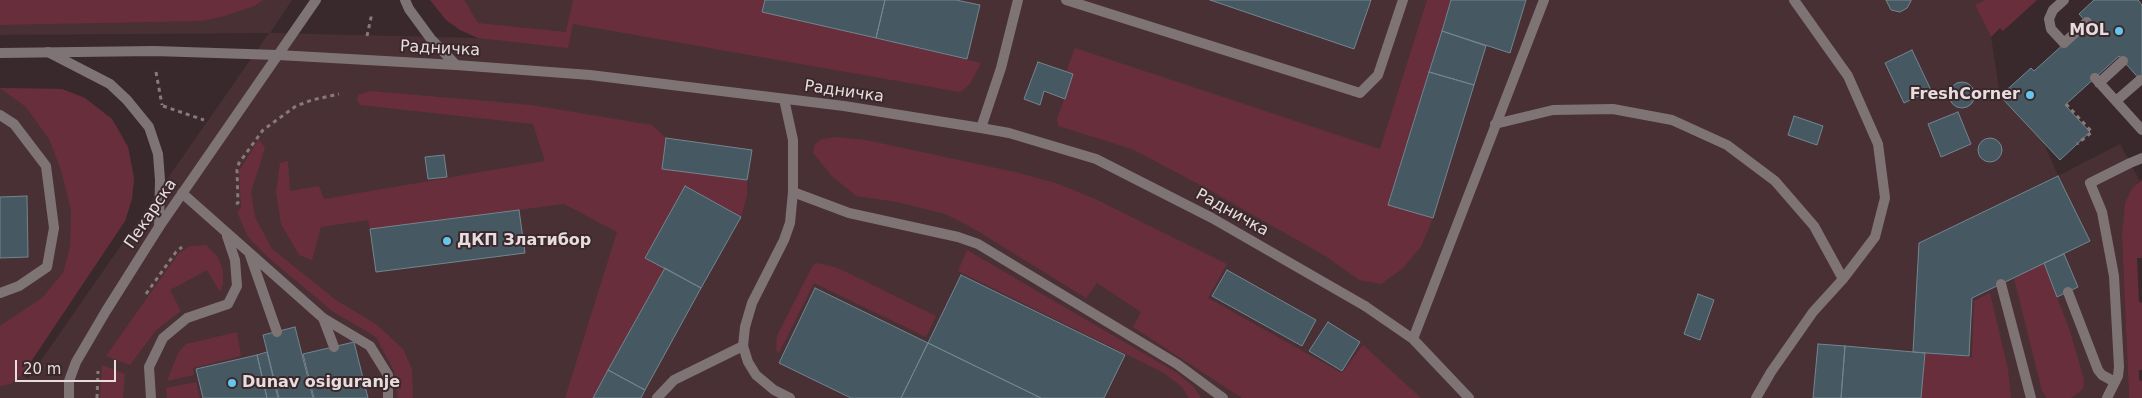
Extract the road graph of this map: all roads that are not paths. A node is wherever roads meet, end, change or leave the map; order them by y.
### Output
1 (316, 0) edge
2 (405, 0) edge
3 (1018, 0) edge
4 (1066, 0) edge
5 (1404, 0) edge
6 (1544, 0) edge
7 (1794, 0) edge
8 (2064, 0) edge
9 (2087, 22) dead end
10 (48, 52) junction
11 (0, 53) edge
12 (278, 55) junction
13 (2123, 61) dead end
14 (456, 65) junction
15 (2140, 80) dead end
16 (784, 99) junction
17 (2116, 101) junction
18 (0, 115) edge
19 (1495, 124) junction
20 (981, 128) junction
21 (2142, 130) edge
22 (2142, 158) edge
23 (793, 192) junction
24 (182, 194) junction
25 (159, 227) junction
26 (226, 234) junction
27 (249, 255) junction
28 (1842, 279) junction
29 (2001, 284) dead end
30 (2068, 292) dead end
31 (0, 293) edge
32 (323, 318) junction
33 (277, 332) dead end
34 (1413, 339) junction
35 (743, 346) junction
36 (334, 347) dead end
37 (2115, 382) junction
38 (69, 398) edge
39 (151, 398) edge
40 (388, 398) edge
41 (657, 398) edge
42 (790, 398) edge
43 (1223, 398) edge
44 (1469, 398) edge
45 (1756, 398) edge
46 (2031, 398) edge
47 (2107, 398) edge

1 - 12 street
2 - 14 street
3 - 20 street
4 - 5 street
6 - 19 street
7 - 28 street
8 - 9 street
10 - 11 street, Радничка
10 - 12 street, Радничка
10 - 25 street
12 - 14 street, Радничка
12 - 24 street, Пекарска
13 - 17 street
14 - 16 street, Радничка
15 - 17 street
16 - 20 street, Радничка
16 - 23 street
17 - 21 street
18 - 31 street
19 - 28 street
19 - 34 street
20 - 34 street, Радничка
22 - 37 street
23 - 35 street
23 - 43 street
24 - 25 street, Пекарска
24 - 26 street
25 - 38 street, Пекарска
26 - 27 street
26 - 39 street
27 - 32 street
27 - 33 street
28 - 45 street
29 - 46 street
30 - 37 street
32 - 36 street
32 - 40 street
34 - 44 street, Радничка
35 - 41 street
35 - 42 street
37 - 47 street

